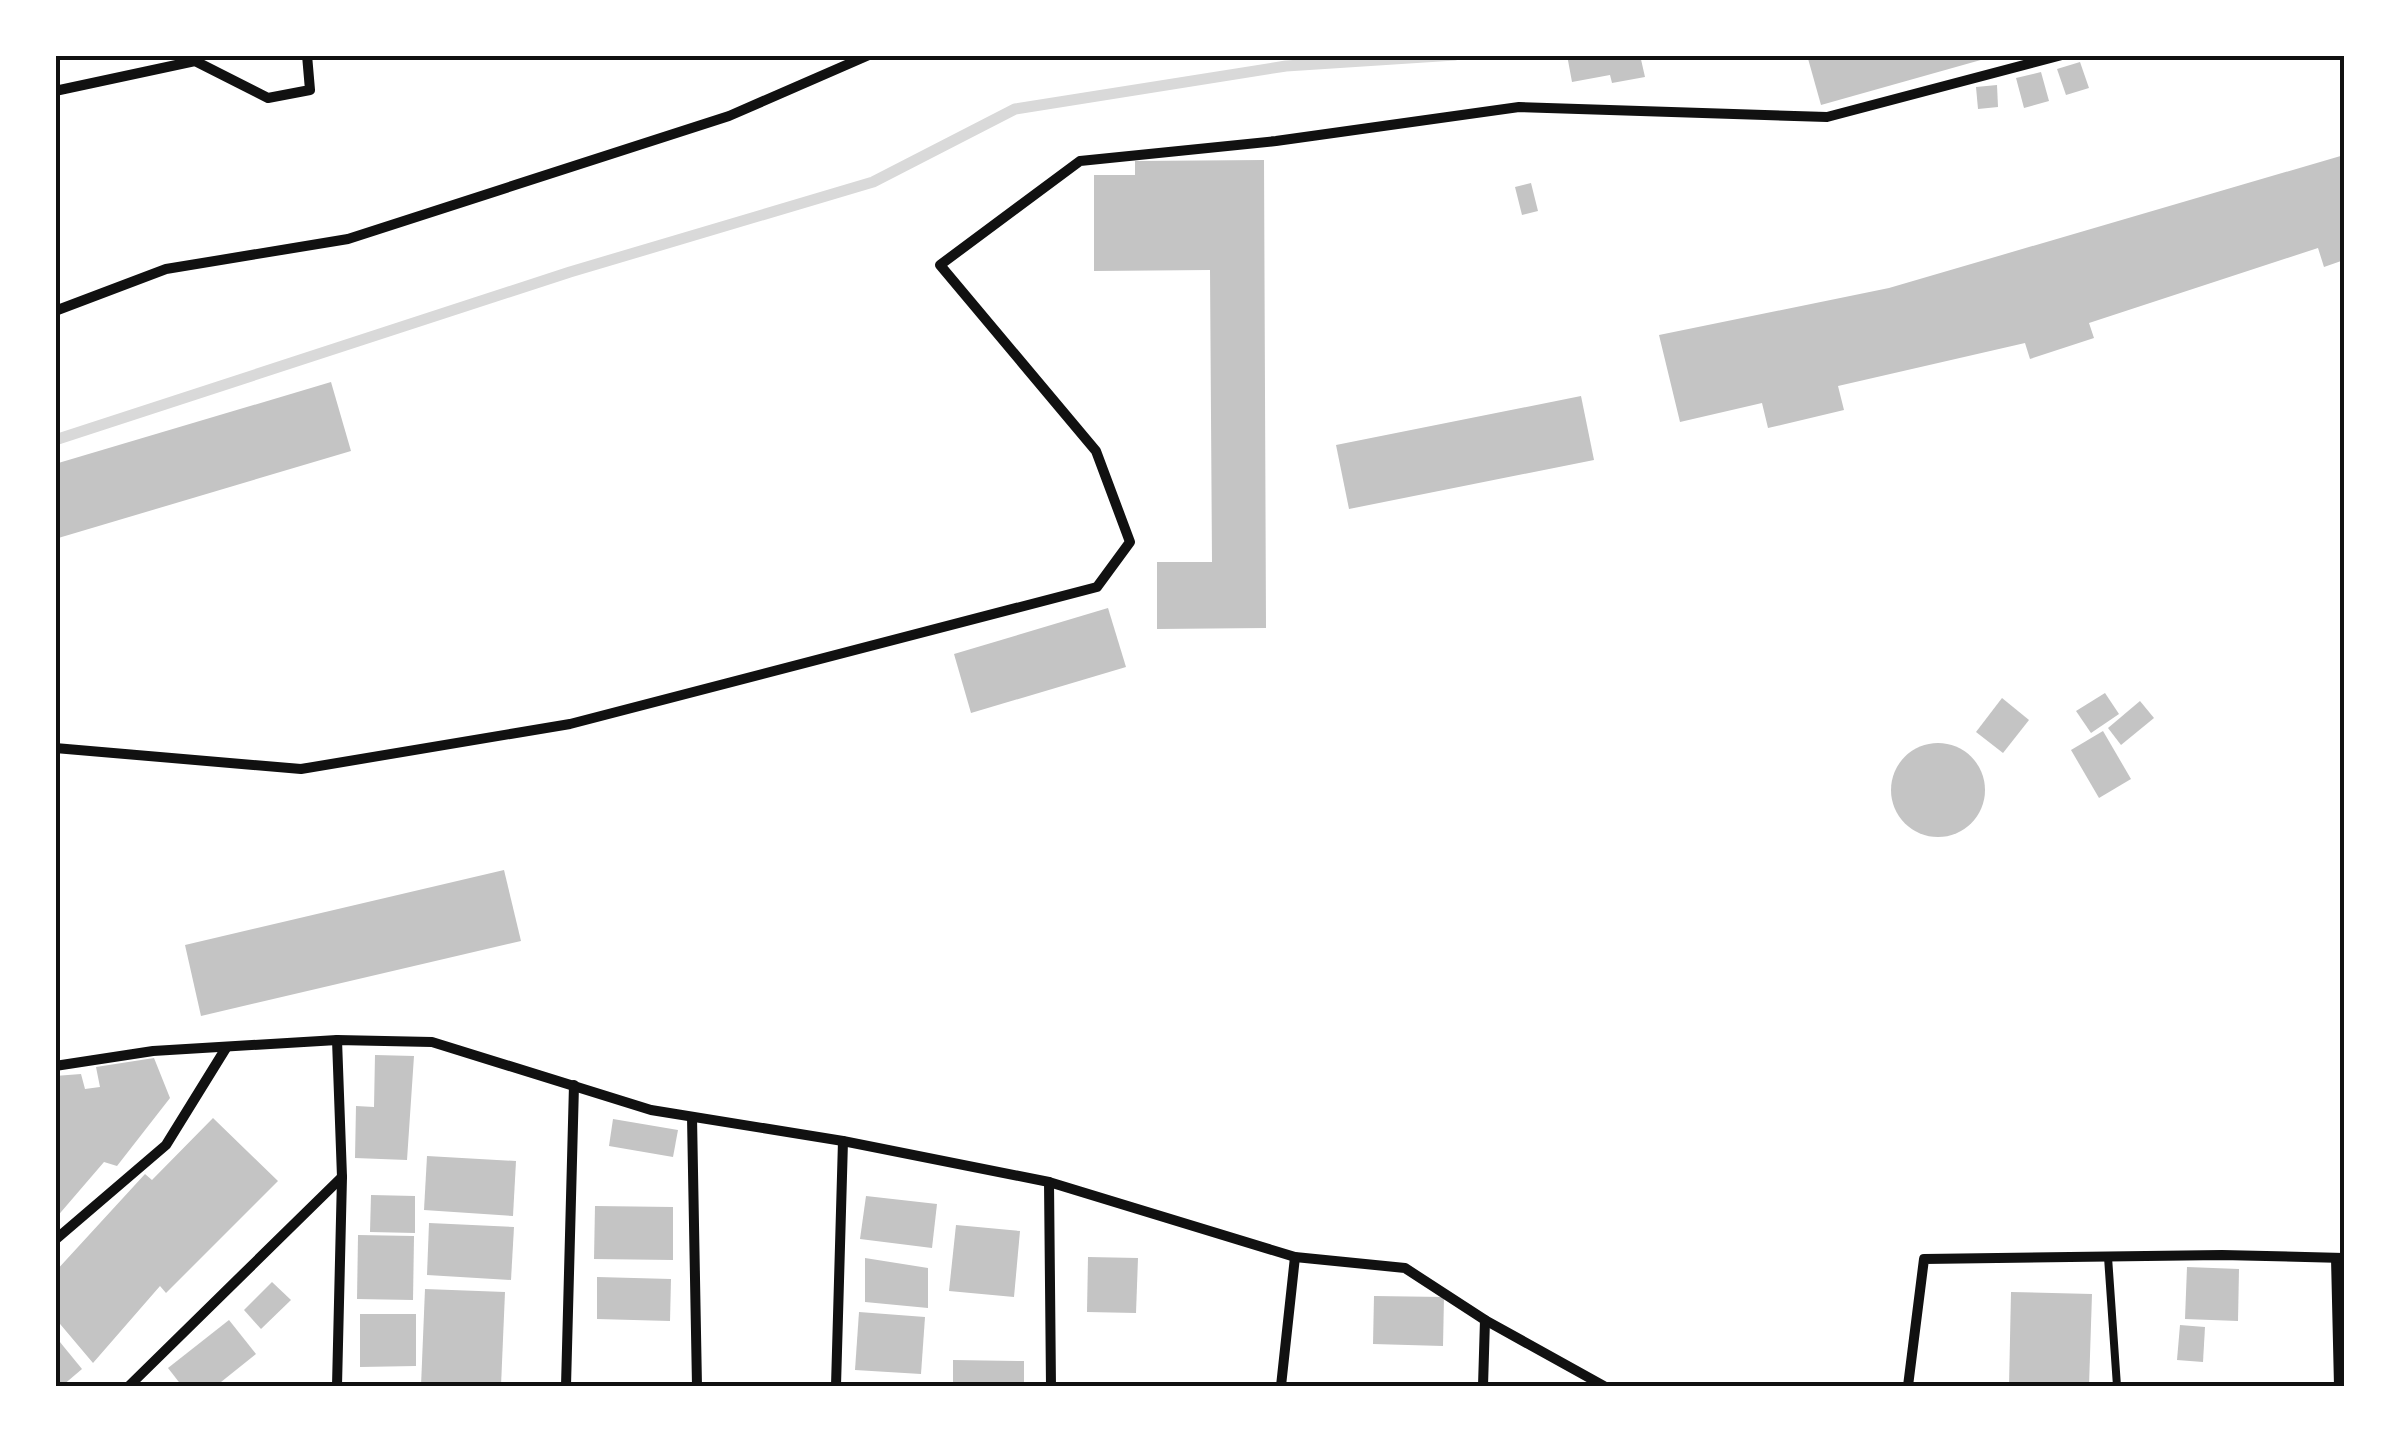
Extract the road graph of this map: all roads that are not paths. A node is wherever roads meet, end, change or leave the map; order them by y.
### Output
1 (307, 55) edge
2 (869, 55) edge
3 (2062, 55) edge
4 (55, 91) edge
5 (55, 311) edge
6 (55, 748) edge
7 (338, 1040) junction
8 (226, 1048) junction
9 (55, 1066) edge
10 (574, 1086) junction
11 (692, 1118) junction
12 (844, 1141) junction
13 (342, 1177) junction
14 (1050, 1182) junction
15 (55, 1240) edge
16 (1296, 1257) junction
17 (2108, 1257) junction
18 (2340, 1258) edge
19 (1485, 1320) junction
20 (129, 1386) edge
21 (336, 1386) edge
22 (566, 1386) edge
23 (697, 1386) edge
24 (836, 1386) edge
25 (1051, 1386) edge
26 (1281, 1386) edge
27 (1482, 1386) edge
28 (1604, 1386) edge
29 (1908, 1386) edge
30 (2117, 1386) edge
31 (2339, 1386) edge

1 - 4 street
2 - 5 street
3 - 6 street
7 - 8 street
7 - 10 street
7 - 13 street
8 - 9 street
8 - 15 street
10 - 11 street
10 - 22 street
11 - 12 street
11 - 23 street
12 - 14 street
12 - 24 street
13 - 20 street
13 - 21 street
14 - 16 street
14 - 25 street
16 - 19 street
16 - 26 street
17 - 18 street
17 - 29 street
17 - 30 lane
18 - 31 street
19 - 27 street
19 - 28 street

